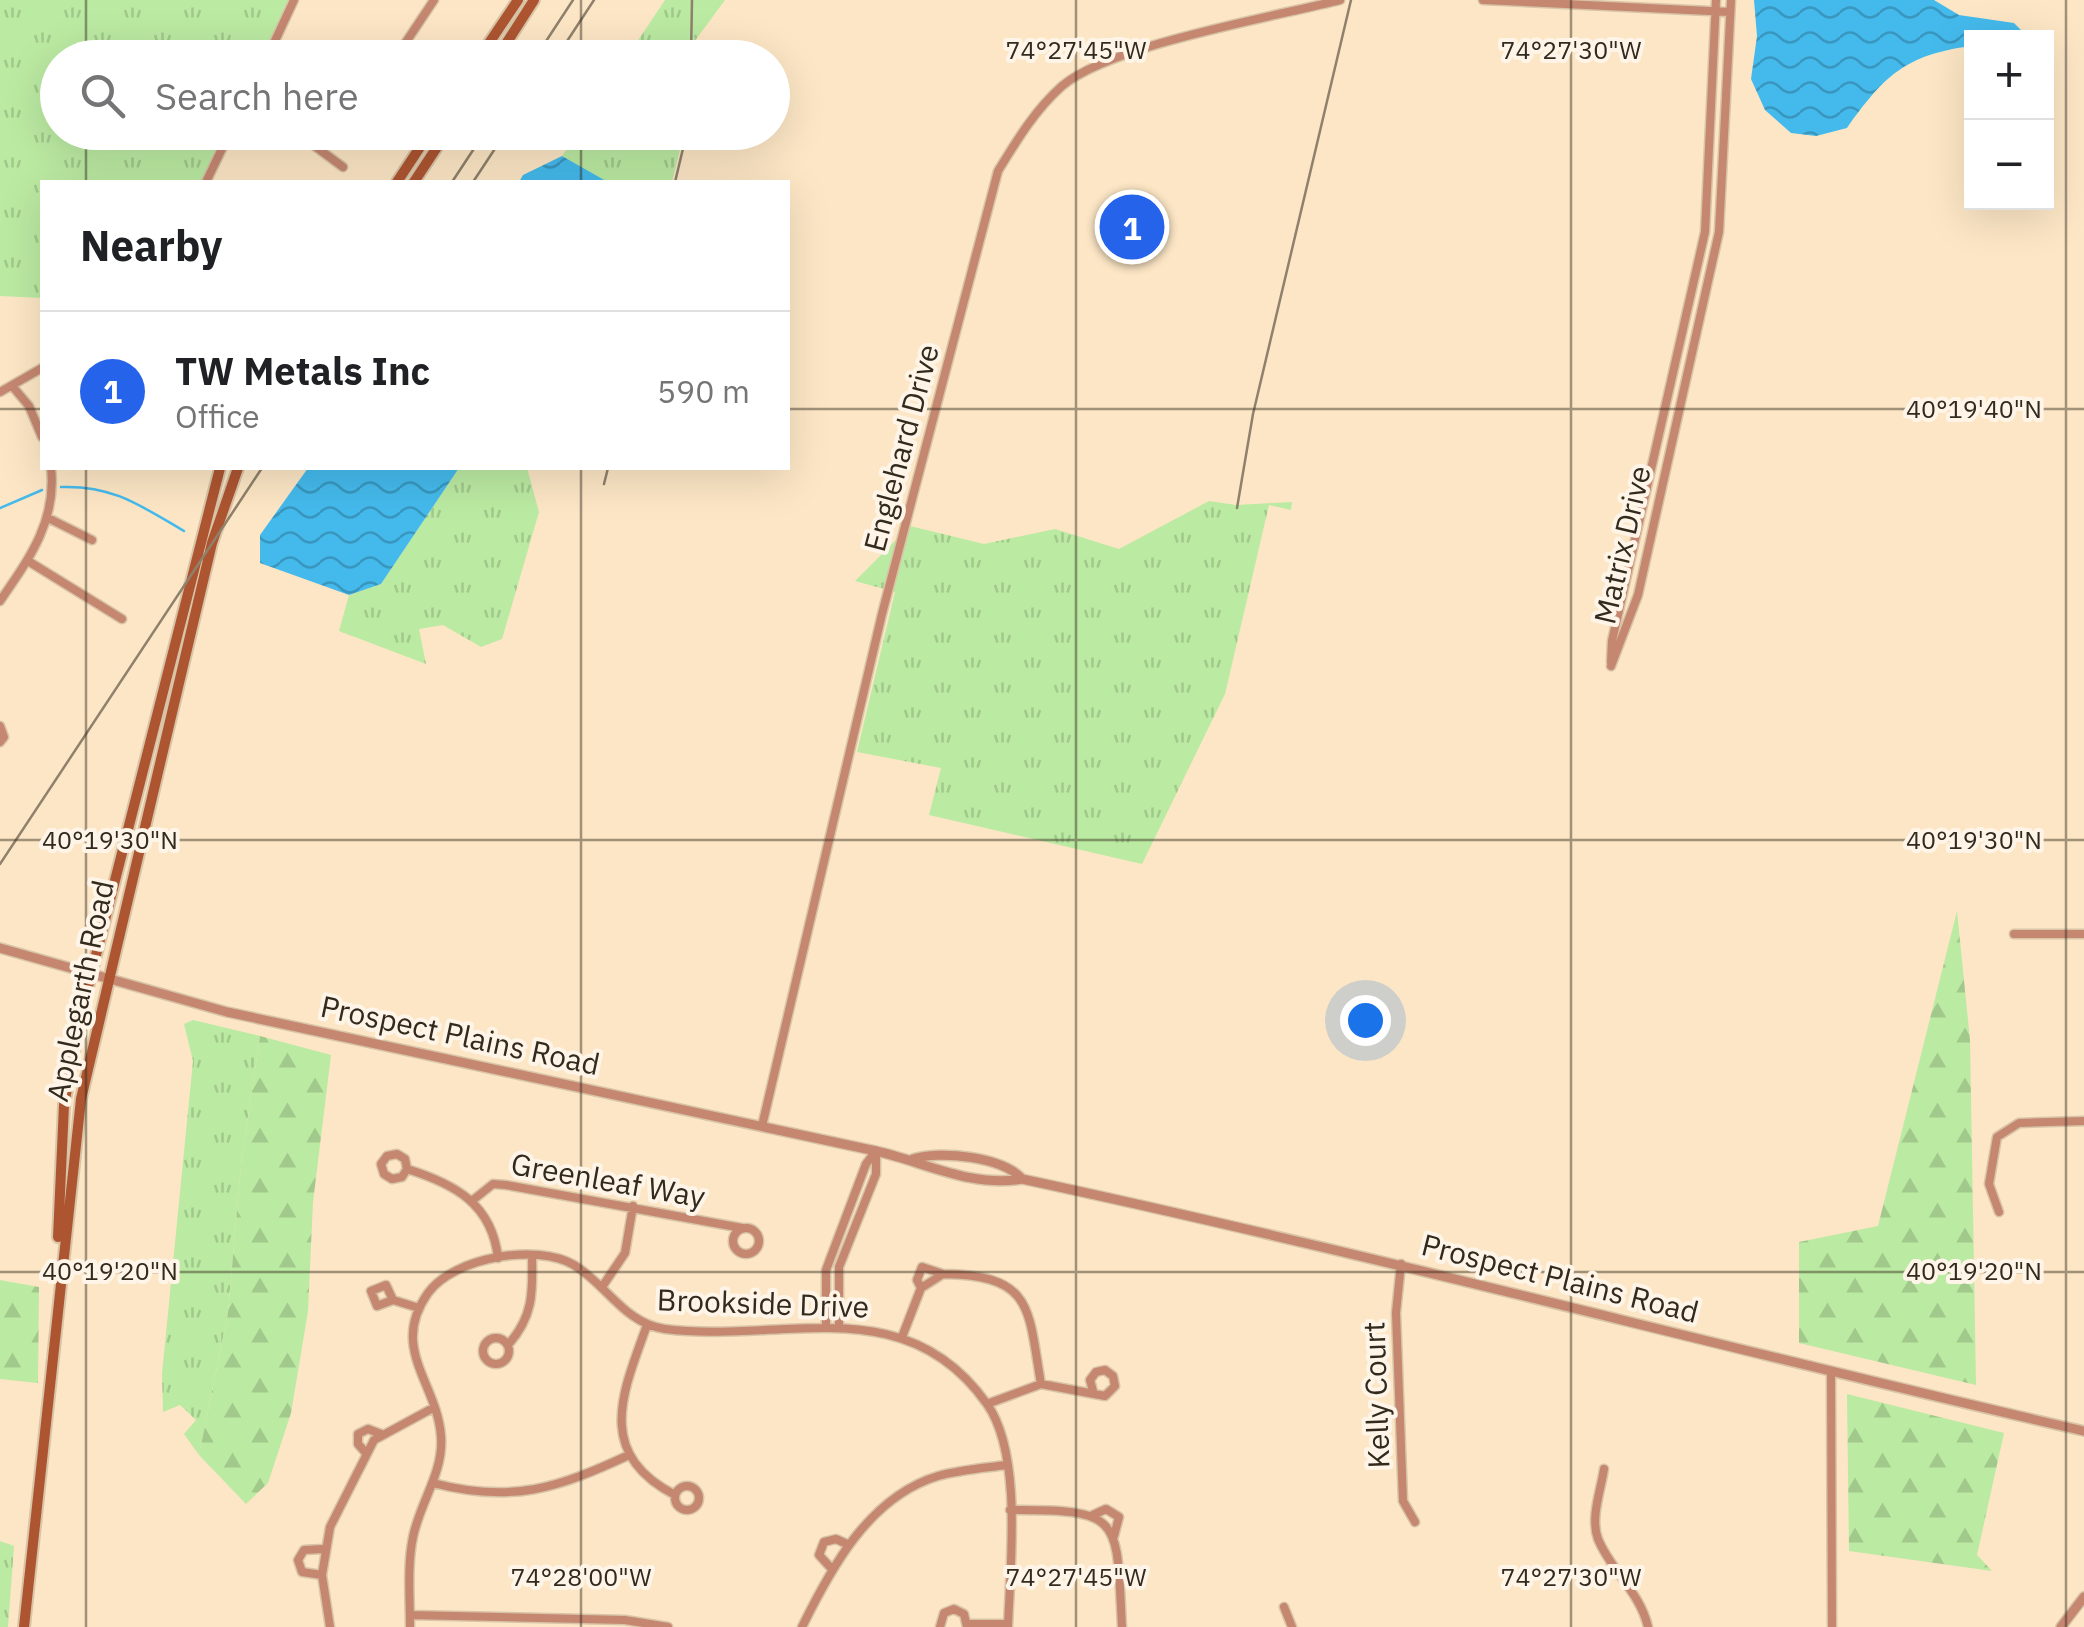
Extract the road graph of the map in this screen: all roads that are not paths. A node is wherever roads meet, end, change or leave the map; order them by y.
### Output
1 (294, 0) edge
2 (434, 0) edge
3 (518, 0) edge
4 (534, 0) edge
5 (1340, 0) edge
6 (1483, 0) edge
7 (1716, 0) edge
8 (1731, 0) edge
9 (1716, 12) junction
10 (1730, 12) junction
11 (275, 40) edge
12 (407, 40) edge
13 (492, 40) edge
14 (508, 40) edge
15 (221, 150) edge
16 (320, 150) edge
17 (418, 150) edge
18 (435, 150) edge
19 (343, 167) dead end
20 (207, 180) edge
21 (397, 180) edge
22 (415, 180) edge
23 (40, 369) edge
24 (13, 387) junction
25 (0, 392) edge
26 (40, 432) edge
27 (51, 470) edge
28 (219, 470) edge
29 (237, 470) edge
30 (48, 518) junction
31 (92, 540) dead end
32 (28, 560) junction
33 (0, 602) edge
34 (122, 619) dead end
35 (0, 726) edge
36 (0, 742) edge
37 (2014, 934) dead end
38 (2084, 934) edge
39 (0, 948) edge
40 (91, 974) junction
41 (106, 979) junction
42 (2084, 1121) edge
43 (762, 1126) junction
44 (876, 1151) junction
45 (914, 1159) junction
46 (407, 1169) dead end
47 (1022, 1179) junction
48 (472, 1200) junction
49 (633, 1206) junction
50 (1999, 1212) dead end
51 (742, 1228) dead end
52 (532, 1256) junction
53 (498, 1258) junction
54 (1400, 1264) junction
55 (943, 1274) junction
56 (602, 1287) junction
57 (921, 1288) junction
58 (392, 1300) dead end
59 (419, 1308) junction
60 (647, 1325) junction
61 (826, 1328) junction
62 (839, 1328) junction
63 (902, 1337) junction
64 (508, 1345) dead end
65 (52, 1358) junction
66 (1831, 1375) junction
67 (1041, 1384) junction
68 (1093, 1391) dead end
69 (988, 1404) junction
70 (434, 1408) junction
71 (2084, 1432) edge
72 (381, 1434) junction
73 (366, 1452) junction
74 (630, 1455) junction
75 (1006, 1465) junction
76 (1604, 1469) dead end
77 (433, 1483) junction
78 (675, 1495) dead end
79 (1010, 1510) junction
80 (1093, 1515) junction
81 (1415, 1522) dead end
82 (1114, 1536) junction
83 (847, 1544) junction
84 (323, 1549) junction
85 (831, 1568) junction
86 (322, 1575) junction
87 (2084, 1598) edge
88 (1284, 1607) dead end
89 (410, 1615) junction
90 (967, 1626) edge
91 (1008, 1626) edge
92 (24, 1627) edge
93 (330, 1627) edge
94 (410, 1627) edge
95 (668, 1627) edge
96 (802, 1627) edge
97 (940, 1627) edge
98 (1122, 1627) edge
99 (1292, 1627) edge
100 (1648, 1627) edge
101 (1832, 1627) edge
102 (2061, 1627) edge

1 - 11 street
2 - 12 street
3 - 13 main road
4 - 14 main road
5 - 43 street, Englehard Drive
6 - 9 street
7 - 9 street, Matrix Drive
8 - 10 street, Matrix Drive
9 - 10 street
9 - 10 street, Matrix Drive
15 - 20 street
16 - 19 street
17 - 21 main road
18 - 22 main road
23 - 24 street
24 - 25 street
24 - 26 street
27 - 30 street
28 - 40 main road, Applegarth Road
29 - 41 main road, Applegarth Road
30 - 31 street
30 - 32 street
32 - 33 street
32 - 34 street
35 - 36 street
37 - 38 street
39 - 40 street, Prospect Plains Road
40 - 41 street, Prospect Plains Road
40 - 65 main road, Applegarth Road
41 - 43 street, Prospect Plains Road
41 - 65 main road, Applegarth Road
42 - 50 street
43 - 44 street, Prospect Plains Road
44 - 45 street, Prospect Plains Road
44 - 61 street
44 - 62 street
45 - 47 street, Prospect Plains Road
45 - 47 street, Prospect Plains Road
46 - 48 street
47 - 54 street, Prospect Plains Road
48 - 49 street, Greenleaf Way
48 - 53 street
49 - 51 street, Greenleaf Way
49 - 56 street
52 - 53 street, Brookside Drive
52 - 56 street, Brookside Drive
52 - 64 street
53 - 59 street, Brookside Drive
54 - 66 street, Prospect Plains Road
54 - 81 street, Kelly Court
55 - 57 street
55 - 57 street
55 - 67 street
56 - 60 street, Brookside Drive
57 - 63 street
58 - 59 street
59 - 70 street
60 - 61 street, Brookside Drive
60 - 74 street
61 - 62 street, Brookside Drive
62 - 63 street, Brookside Drive
63 - 69 street, Brookside Drive
65 - 92 main road, Applegarth Road
66 - 71 street, Prospect Plains Road
66 - 101 street
67 - 68 street
67 - 69 street
69 - 75 street
70 - 72 street
70 - 77 street
72 - 73 street
72 - 73 street
73 - 84 street
74 - 77 street
74 - 78 street
75 - 79 street
75 - 83 street
76 - 100 street
77 - 89 street
79 - 80 street
79 - 91 street
80 - 82 street
80 - 82 street
82 - 98 street
83 - 85 street
83 - 85 street
84 - 86 street
84 - 86 street
85 - 96 street
86 - 93 street
87 - 102 street
88 - 99 street
89 - 94 street
89 - 95 street
90 - 91 street
90 - 97 street

